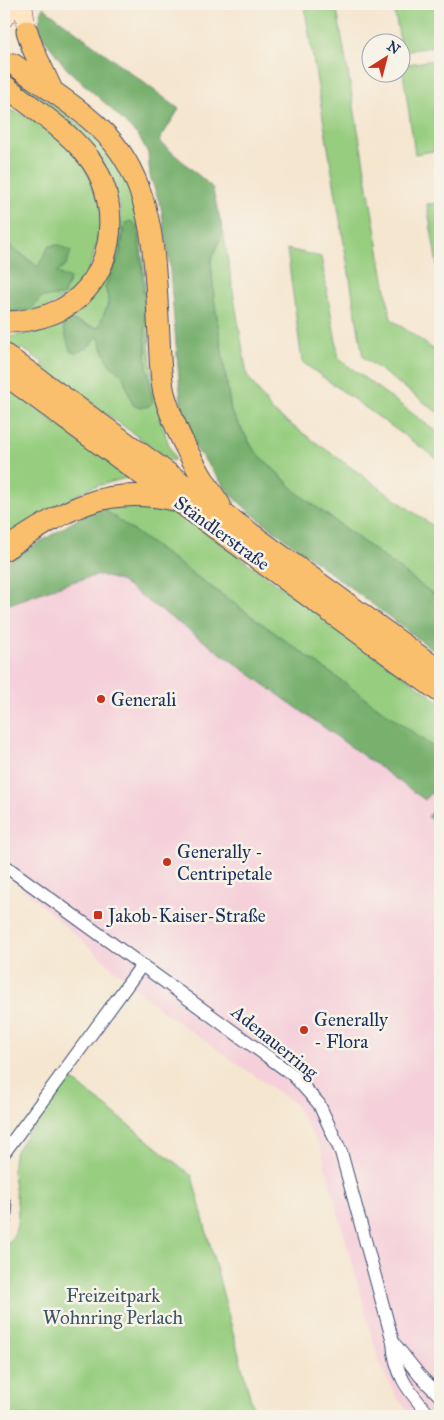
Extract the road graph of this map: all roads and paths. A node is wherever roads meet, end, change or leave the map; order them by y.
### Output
1 (15, 4) edge
2 (23, 4) edge
3 (4, 19) edge
4 (27, 31) joint
5 (9, 61) edge
6 (4, 85) edge
7 (53, 93) junction
8 (4, 101) edge
9 (34, 111) junction
10 (4, 322) edge
11 (4, 354) edge
12 (4, 374) edge
13 (179, 501) junction
14 (227, 515) junction
15 (4, 550) edge
16 (440, 671) edge
17 (440, 692) edge
18 (4, 865) edge
19 (142, 965) junction
20 (4, 1153) edge
21 (4, 1202) edge
22 (4, 1224) edge
23 (393, 1342) junction
24 (440, 1396) edge
25 (430, 1416) edge

1 - 3 main road
2 - 4 main road
4 - 7 highway
5 - 7 highway
6 - 9 highway
7 - 14 highway
8 - 9 highway
9 - 10 highway
11 - 14 highway, Ständlerstraße
12 - 13 highway, Ständlerstraße
13 - 15 highway
13 - 17 highway, Ständlerstraße
14 - 16 highway, Ständlerstraße
18 - 19 street, Adenauerring
19 - 20 street
19 - 23 street, Adenauerring
21 - 22 street
23 - 24 street, Adenauerring
23 - 25 street, Adenauerring

